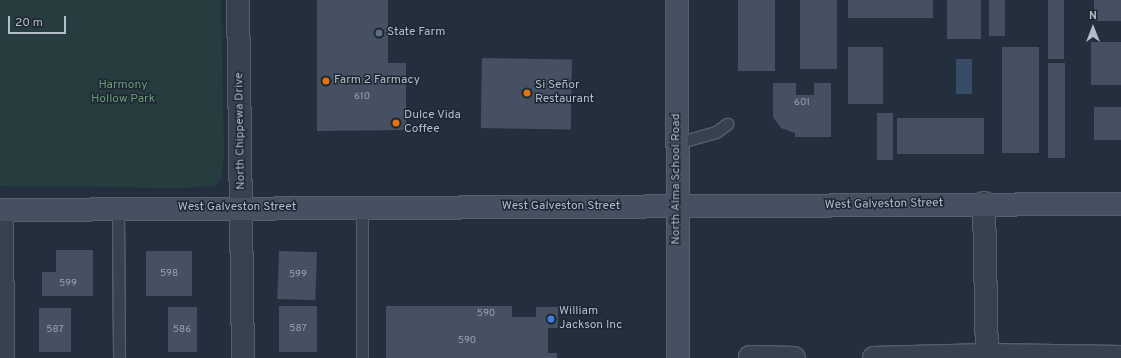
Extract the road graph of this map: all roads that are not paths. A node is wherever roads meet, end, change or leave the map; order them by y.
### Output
1 (238, 0) edge
2 (677, 0) edge
3 (727, 124) dead end
4 (677, 143) junction
5 (984, 203) junction
6 (1121, 204) edge
7 (362, 207) junction
8 (242, 208) junction
9 (678, 208) junction
10 (118, 209) junction
11 (1, 210) edge
12 (987, 355) junction
13 (750, 357) dead end
14 (1121, 357) edge
15 (3, 358) edge
16 (118, 358) edge
17 (243, 358) edge
18 (362, 358) edge
19 (678, 358) edge
20 (794, 358) edge
21 (874, 358) edge

1 - 8 street, North Chippewa Drive
2 - 4 street, North Alma School Road
3 - 4 lane
4 - 9 street, North Alma School Road
5 - 6 street, West Galveston Street
5 - 9 street, West Galveston Street
5 - 12 street
7 - 8 street, West Galveston Street
7 - 9 street, West Galveston Street
7 - 18 lane
8 - 10 street, West Galveston Street
8 - 17 street, North Chippewa Drive
9 - 19 street, North Alma School Road
10 - 11 street, West Galveston Street
10 - 16 lane
11 - 15 street
12 - 14 street
12 - 21 street
13 - 20 street

